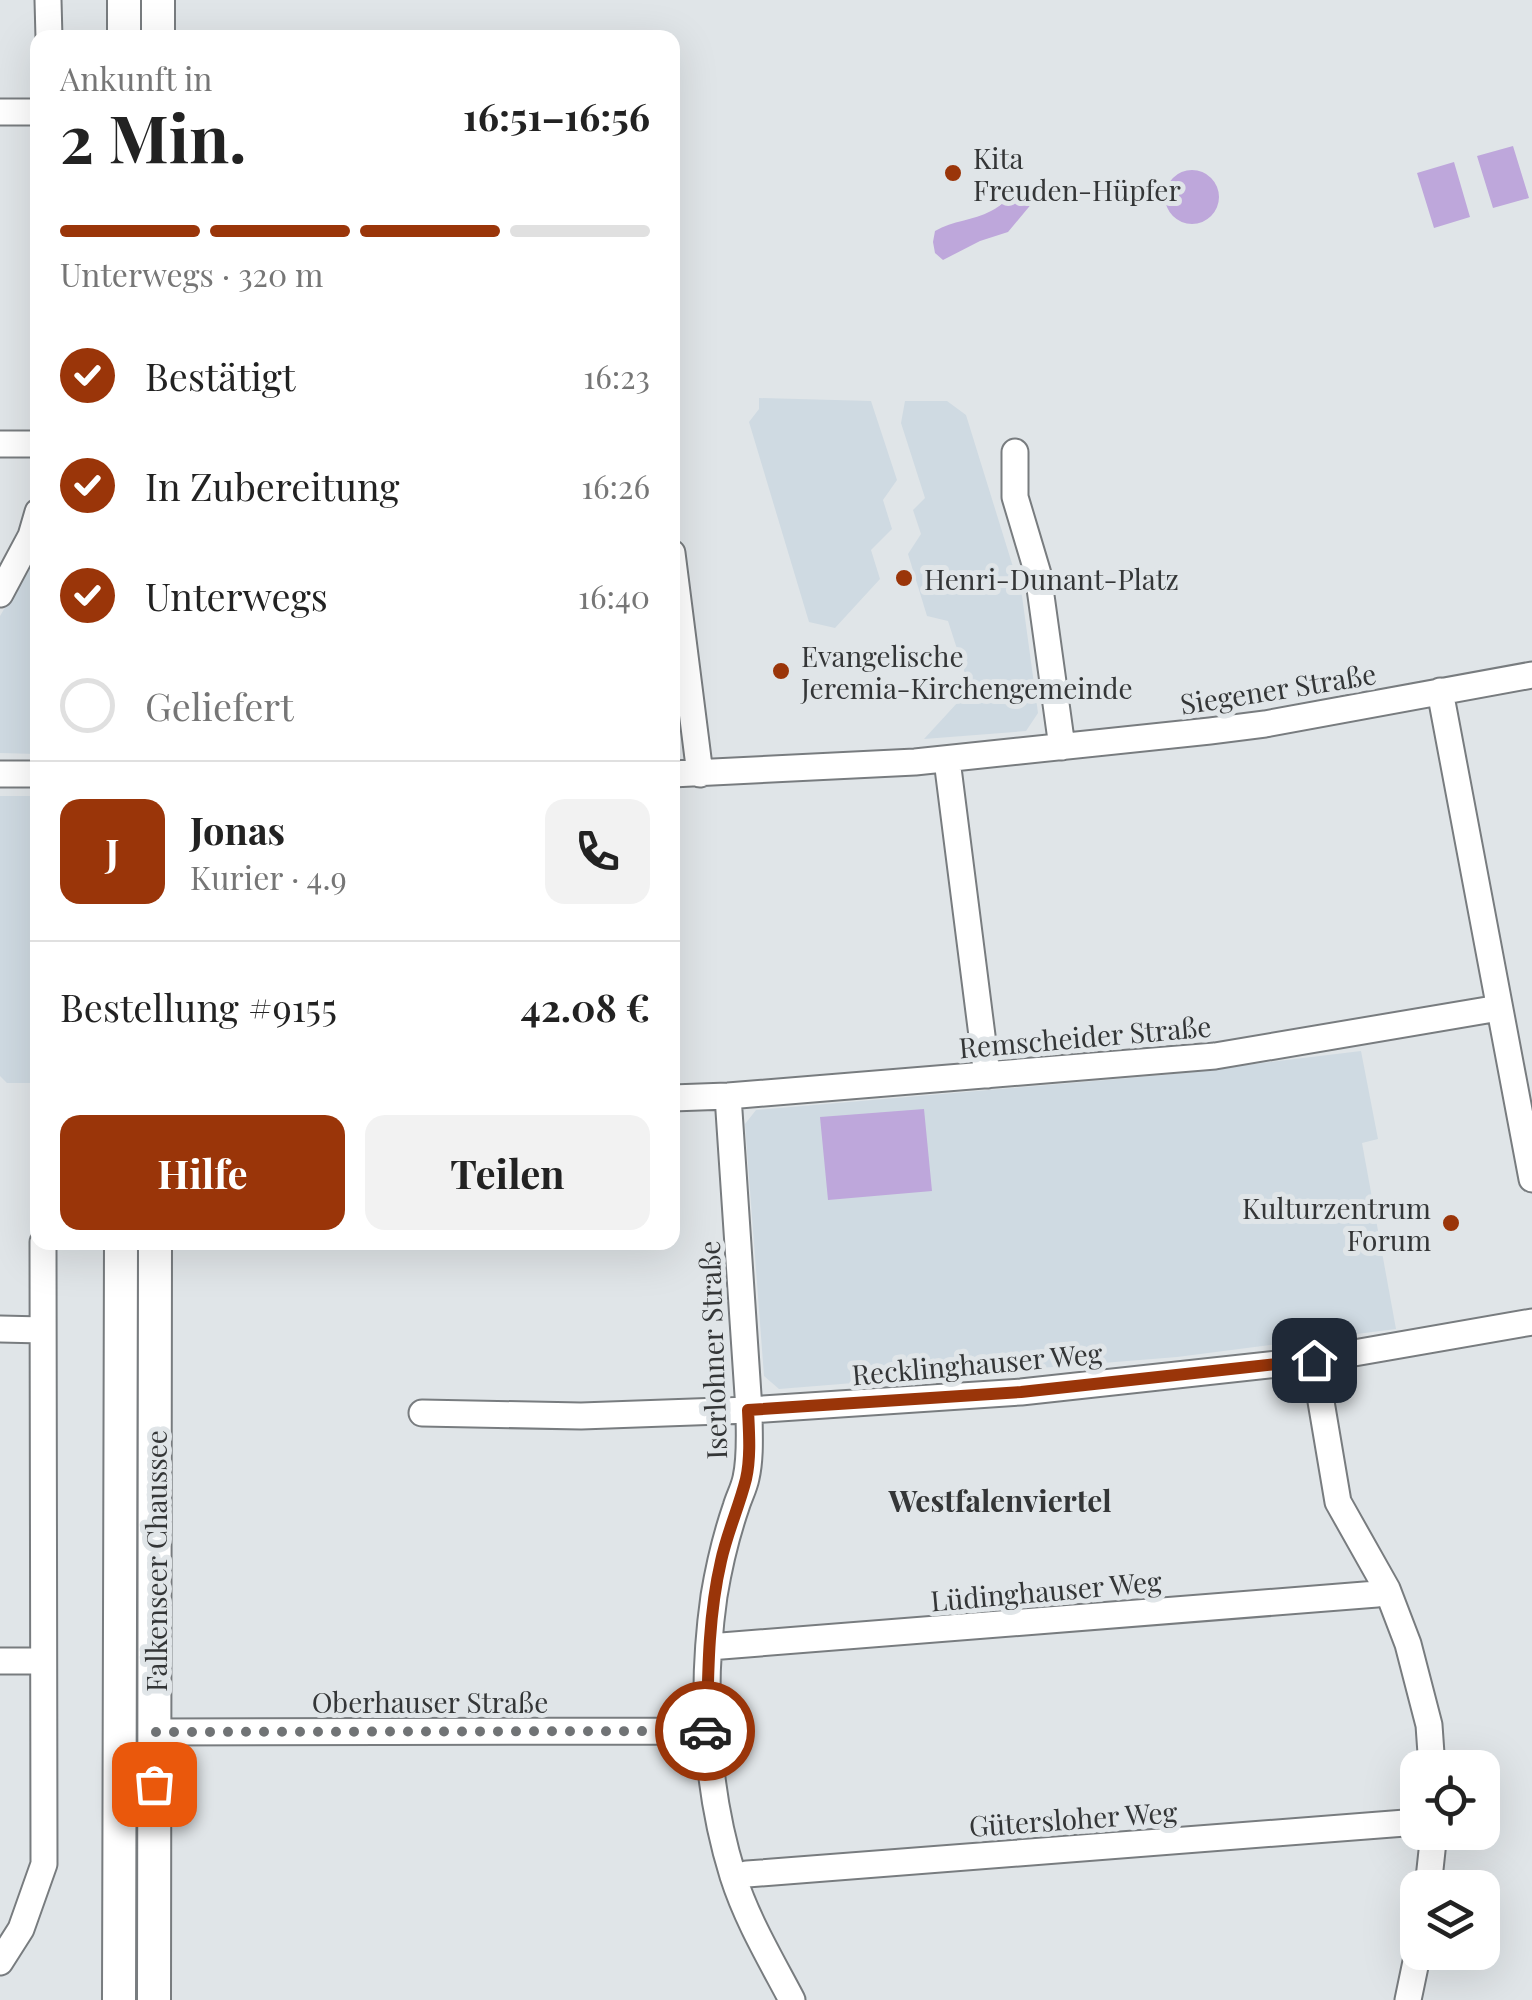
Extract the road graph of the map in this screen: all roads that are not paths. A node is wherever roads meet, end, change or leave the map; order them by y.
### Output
1 (48, 0) edge
2 (124, 0) edge
3 (158, 0) edge
4 (49, 30) edge
5 (124, 30) edge
6 (158, 30) edge
7 (0, 112) edge
8 (30, 112) edge
9 (0, 444) edge
10 (30, 444) edge
11 (1016, 452) dead end
12 (30, 538) edge
13 (0, 594) edge
14 (680, 616) edge
15 (1532, 675) edge
16 (1440, 691) junction
17 (1062, 747) junction
18 (947, 760) junction
19 (0, 774) edge
20 (30, 774) edge
21 (680, 774) edge
22 (700, 774) junction
23 (1500, 1008) junction
24 (986, 1074) junction
25 (728, 1096) junction
26 (680, 1098) edge
27 (1532, 1180) edge
28 (43, 1250) edge
29 (121, 1250) edge
30 (155, 1250) edge
31 (1532, 1322) edge
32 (0, 1329) edge
33 (43, 1330) junction
34 (1314, 1360) junction
35 (748, 1410) junction
36 (422, 1414) dead end
37 (1386, 1590) junction
38 (709, 1647) junction
39 (0, 1661) edge
40 (42, 1661) junction
41 (707, 1731) junction
42 (154, 1732) junction
43 (1431, 1750) edge
44 (1400, 1823) edge
45 (734, 1877) junction
46 (0, 1962) edge
47 (1414, 1970) edge
48 (120, 2000) edge
49 (154, 2000) edge
50 (792, 2000) edge
51 (1408, 2000) edge

1 - 4 street
2 - 5 main road
3 - 6 main road
7 - 8 street
9 - 10 street
11 - 17 street
12 - 13 street
14 - 22 street
15 - 16 street, Siegener Straße
16 - 17 street, Siegener Straße
16 - 23 street
17 - 18 street, Siegener Straße
18 - 22 street, Siegener Straße
18 - 24 street
19 - 20 street
21 - 22 street, Siegener Straße
23 - 24 street, Remscheider Straße
23 - 27 street
24 - 25 street, Remscheider Straße
25 - 26 street, Remscheider Straße
25 - 35 street, Iserlohner Straße
28 - 33 street
29 - 48 main road, Falkenseer Chaussee
30 - 42 main road, Falkenseer Chaussee
31 - 34 street, Recklinghauser Weg
32 - 33 street
33 - 40 street
34 - 35 street, Recklinghauser Weg
34 - 37 street
35 - 36 street, Recklinghauser Weg
35 - 38 street, Iserlohner Straße
37 - 38 street, Lüdinghauser Weg
37 - 43 street
38 - 41 street, Iserlohner Straße
39 - 40 street
40 - 46 street
41 - 42 street, Oberhauser Straße
41 - 45 street, Iserlohner Straße
42 - 49 main road, Falkenseer Chaussee
44 - 45 street, Gütersloher Weg
45 - 50 street, Iserlohner Straße
47 - 51 street

